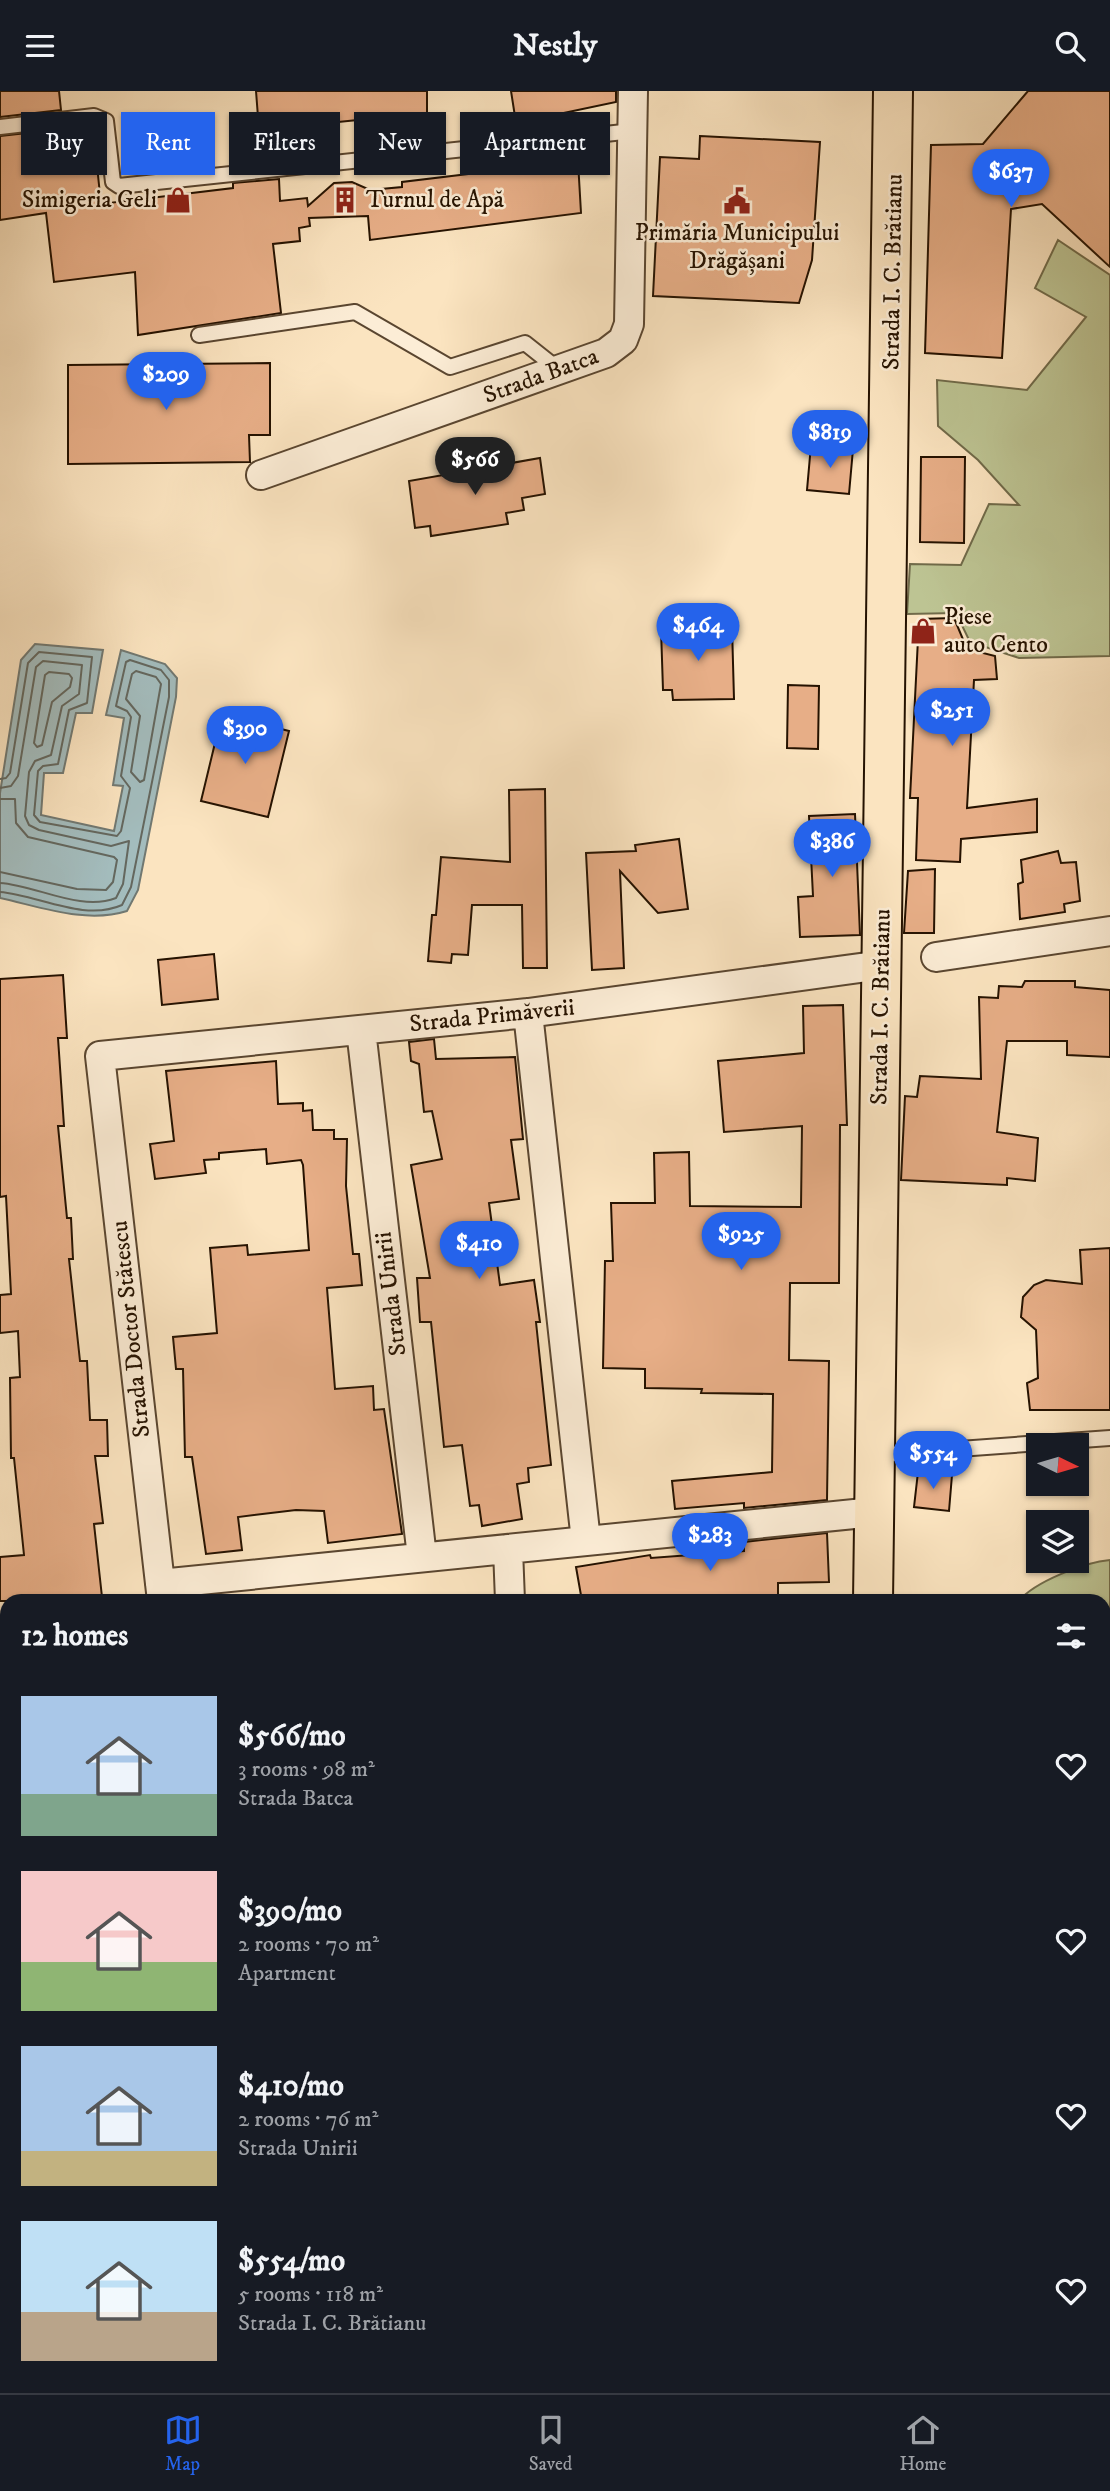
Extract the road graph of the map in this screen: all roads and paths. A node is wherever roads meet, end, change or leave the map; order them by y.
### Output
1 (634, 91) edge
2 (898, 100) edge
3 (0, 127) edge
4 (633, 131) junction
5 (199, 335) dead end
6 (559, 370) junction
7 (261, 475) dead end
8 (1110, 920) edge
9 (1110, 931) edge
10 (936, 957) dead end
11 (882, 965) junction
12 (528, 1013) junction
13 (361, 1030) junction
14 (100, 1056) joint
15 (1110, 1438) edge
16 (874, 1455) junction
17 (874, 1512) junction
18 (586, 1541) junction
19 (508, 1549) junction
20 (422, 1557) junction
21 (161, 1593) edge
22 (510, 1594) edge
23 (873, 1594) edge

1 - 4 street, Strada Batca
2 - 11 main road, Strada I. C. Brătianu
3 - 4 lane
4 - 6 street, Strada Batca
5 - 6 lane
6 - 7 street, Strada Batca
8 - 9 street
9 - 10 street
11 - 12 street, Strada Primăverii
11 - 16 main road, Strada I. C. Brătianu
12 - 13 street, Strada Primăverii
12 - 18 street
13 - 14 street, Strada Primăverii
13 - 20 street, Strada Unirii
14 - 21 street, Strada Doctor Stătescu
15 - 16 lane
16 - 17 main road, Strada I. C. Brătianu
17 - 18 street
17 - 23 main road, Strada I. C. Brătianu
18 - 19 street
19 - 20 street
19 - 22 street
20 - 21 street

